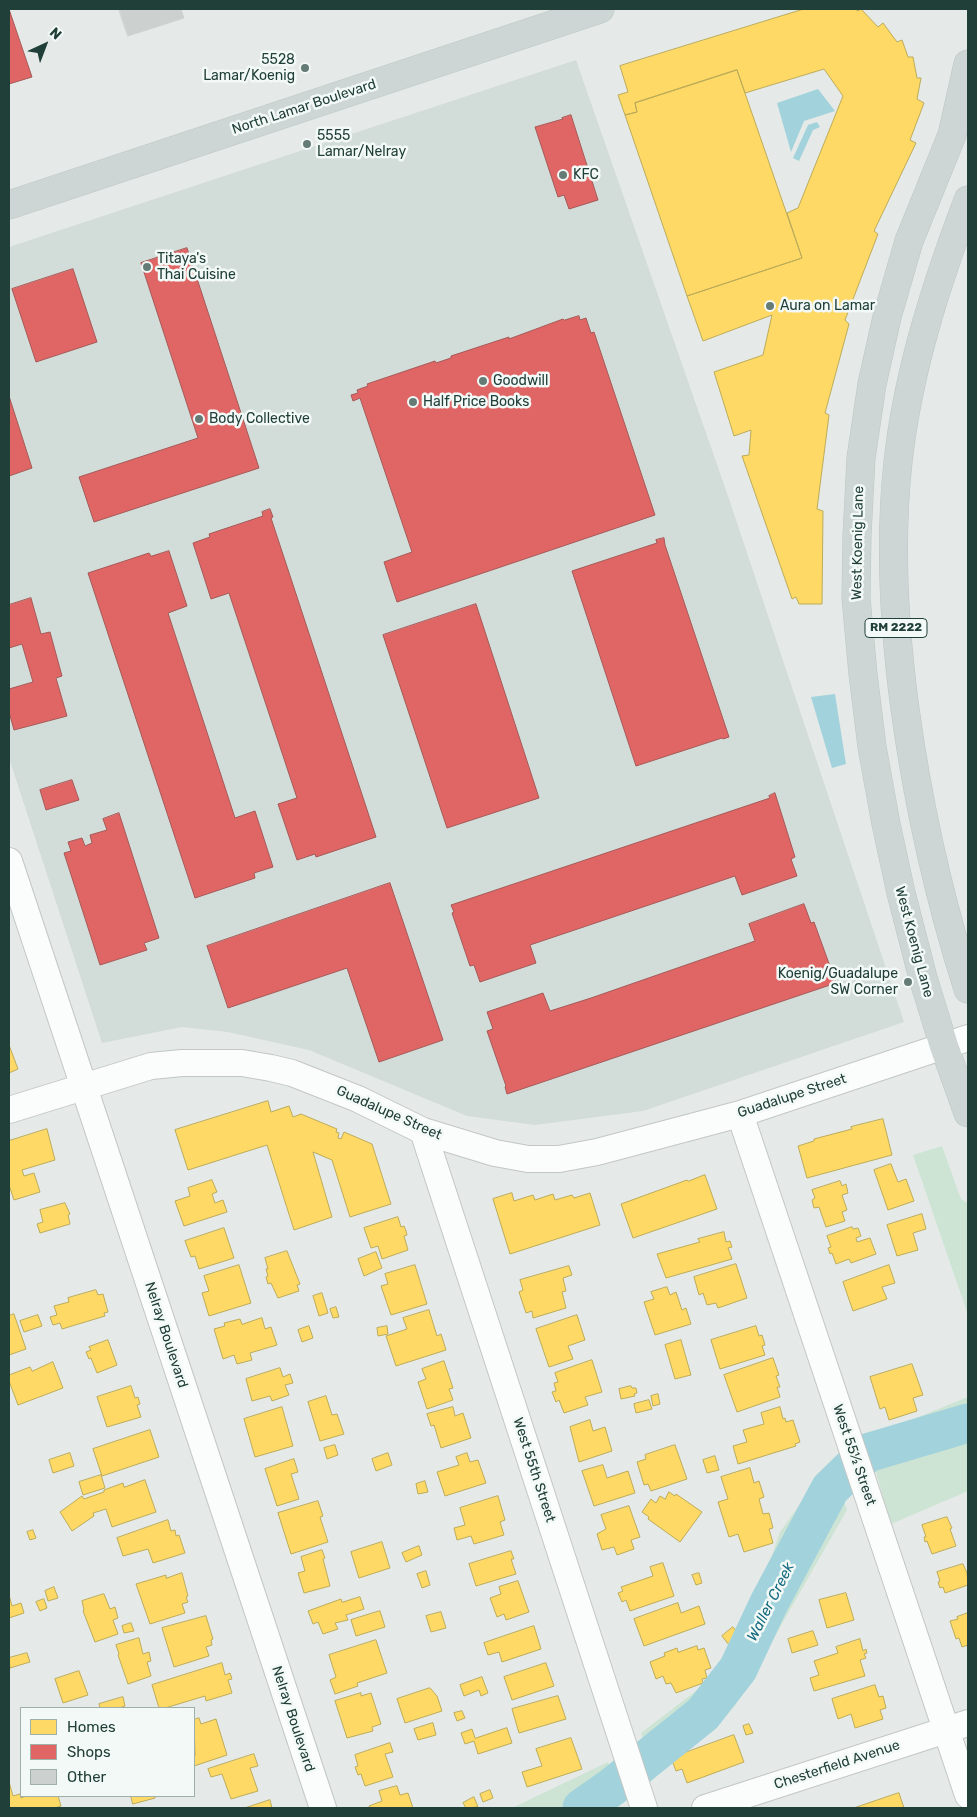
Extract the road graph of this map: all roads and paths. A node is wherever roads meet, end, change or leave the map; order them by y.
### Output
1 (600, 9) edge
2 (968, 64) edge
3 (968, 200) edge
4 (9, 206) edge
5 (9, 861) edge
6 (968, 989) edge
7 (956, 1042) edge
8 (84, 1086) junction
9 (9, 1110) edge
10 (968, 1113) edge
11 (740, 1114) junction
12 (423, 1131) junction
13 (957, 1726) edge
14 (968, 1795) edge
15 (640, 1796) edge
16 (323, 1808) edge
17 (705, 1808) edge

1 - 4 main road, North Lamar Boulevard
2 - 7 main road, West Koenig Lane / RM 2222
3 - 6 main road, RM 2222
5 - 8 street, Nelray Boulevard
7 - 10 main road, West Koenig Lane / RM 2222
7 - 11 street, Guadalupe Street
8 - 9 street, Guadalupe Street
8 - 12 street, Guadalupe Street
8 - 16 street, Nelray Boulevard
11 - 12 street, Guadalupe Street
11 - 13 street, West 55½ Street
12 - 15 street, West 55th Street
13 - 14 street, West 55½ Street
13 - 17 street, Chesterfield Avenue

